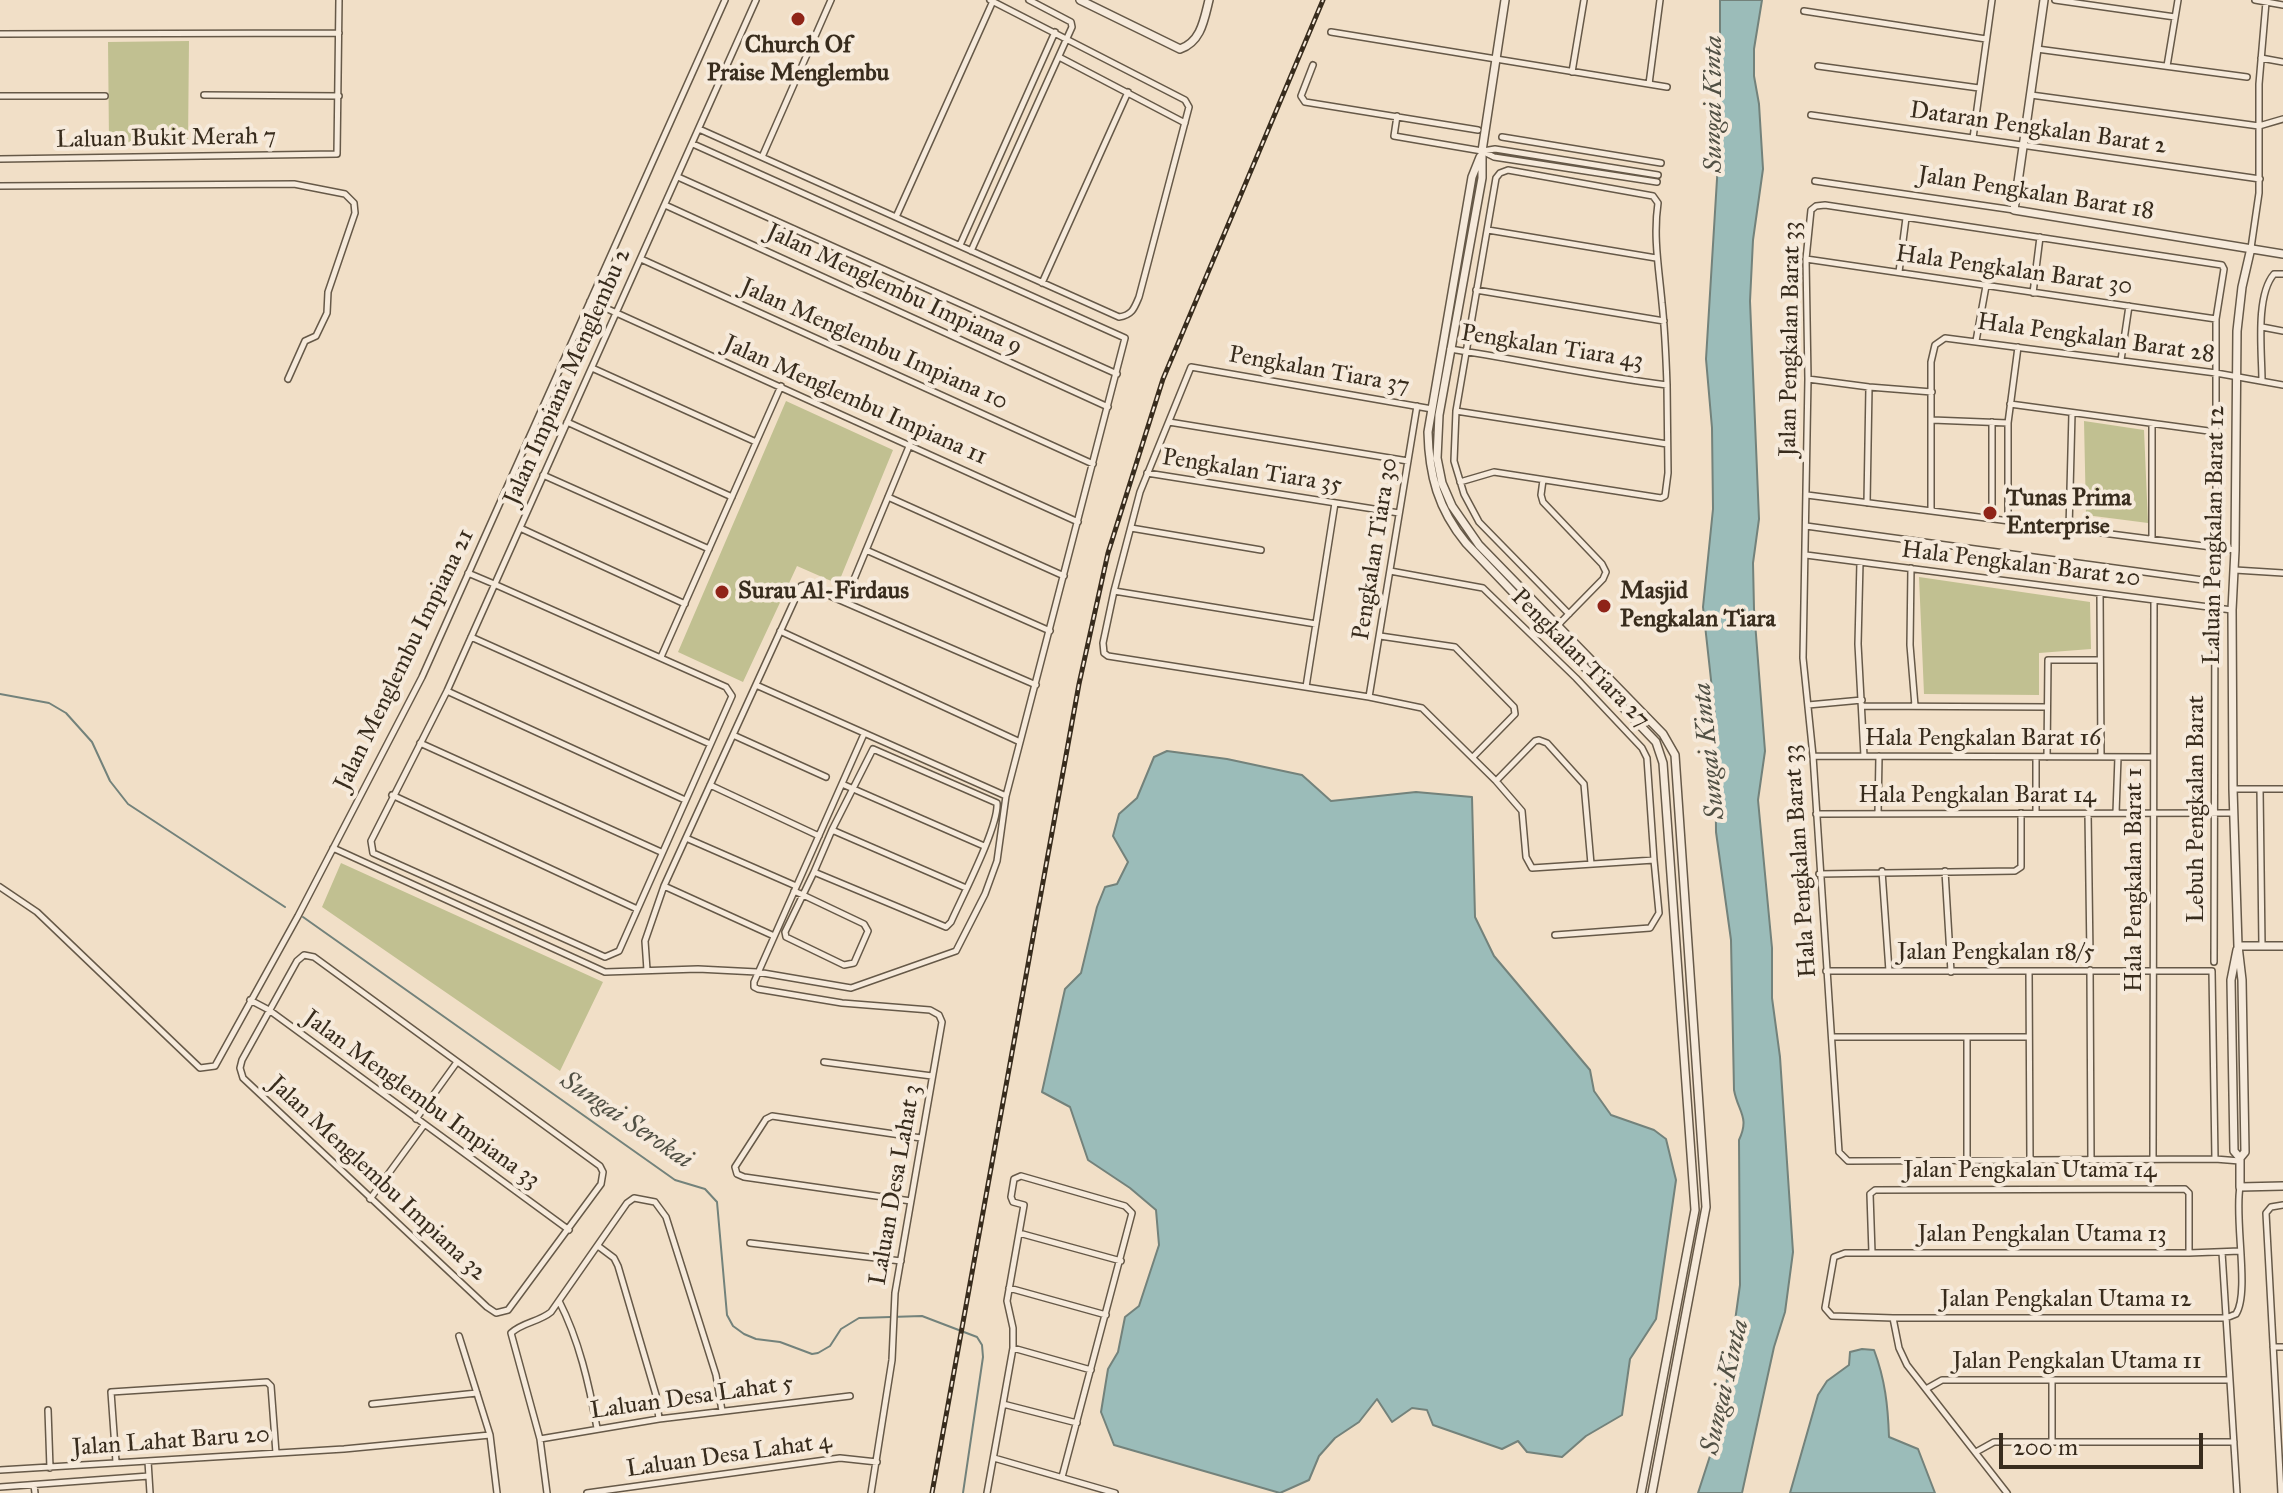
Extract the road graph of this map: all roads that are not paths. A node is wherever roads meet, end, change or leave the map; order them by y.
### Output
1 (339, 0) edge
2 (725, 0) edge
3 (756, 0) edge
4 (831, 0) edge
5 (992, 0) edge
6 (1029, 0) edge
7 (1080, 0) edge
8 (1209, 0) edge
9 (1505, 0) edge
10 (1584, 0) edge
11 (1660, 0) edge
12 (1992, 0) edge
13 (2044, 0) edge
14 (2055, 0) edge
15 (2178, 0) edge
16 (2255, 0) edge
17 (2266, 2) junction
18 (2283, 5) edge
19 (1804, 11) dead end
20 (2175, 17) junction
21 (1055, 32) junction
22 (1331, 32) dead end
23 (339, 33) junction
24 (0, 34) edge
25 (1067, 38) junction
26 (1986, 39) junction
27 (2037, 49) junction
28 (1059, 57) junction
29 (2261, 58) junction
30 (1498, 60) junction
31 (2283, 62) edge
32 (1313, 65) dead end
33 (1818, 66) dead end
34 (2167, 66) junction
35 (1572, 72) junction
36 (2247, 77) dead end
37 (1649, 84) junction
38 (1667, 87) dead end
39 (1979, 88) junction
40 (1128, 92) junction
41 (204, 95) dead end
42 (2031, 95) junction
43 (0, 96) edge
44 (105, 96) dead end
45 (339, 96) junction
46 (1811, 115) dead end
47 (1397, 116) junction
48 (2283, 119) edge
49 (1185, 123) junction
50 (2259, 126) junction
51 (699, 129) junction
52 (1478, 130) dead end
53 (1502, 137) dead end
54 (1973, 138) junction
55 (693, 143) junction
56 (2024, 144) junction
57 (1482, 151) junction
58 (1585, 151) junction
59 (762, 157) junction
60 (0, 159) edge
61 (1661, 163) dead end
62 (1583, 167) junction
63 (678, 177) junction
64 (1658, 178) dead end
65 (2260, 179) junction
66 (1815, 181) dead end
67 (0, 186) edge
68 (665, 205) junction
69 (2014, 210) junction
70 (896, 217) junction
71 (1906, 218) junction
72 (1488, 230) junction
73 (2040, 237) junction
74 (960, 245) junction
75 (2251, 248) junction
76 (971, 251) junction
77 (2283, 254) edge
78 (1657, 258) junction
79 (641, 259) junction
80 (1806, 259) junction
81 (1899, 272) junction
82 (2281, 274) edge
83 (1042, 283) junction
84 (1986, 286) junction
85 (1476, 290) junction
86 (2033, 293) junction
87 (590, 301) junction
88 (2129, 306) junction
89 (617, 313) junction
90 (2216, 319) junction
91 (1664, 321) junction
92 (2262, 327) junction
93 (2283, 331) edge
94 (1976, 341) junction
95 (2018, 347) junction
96 (1441, 348) junction
97 (1451, 349) junction
98 (1467, 352) junction
99 (2121, 360) junction
100 (592, 368) junction
101 (2216, 373) junction
102 (1117, 374) junction
103 (2237, 377) junction
104 (288, 379) dead end
105 (1808, 379) junction
106 (2262, 381) junction
107 (1667, 385) junction
108 (2283, 385) edge
109 (781, 386) junction
110 (1869, 387) junction
111 (1932, 392) junction
112 (2010, 404) junction
113 (1417, 406) junction
114 (1108, 407) junction
115 (1436, 409) junction
116 (1456, 411) junction
117 (2072, 413) junction
118 (1932, 420) junction
119 (567, 422) junction
120 (1168, 422) junction
121 (1992, 422) junction
122 (2008, 423) junction
123 (2152, 424) junction
124 (2216, 432) junction
125 (756, 442) junction
126 (910, 444) junction
127 (1667, 444) junction
128 (1408, 461) junction
129 (1093, 464) junction
130 (1147, 473) junction
131 (543, 475) junction
132 (1543, 480) junction
133 (1460, 482) junction
134 (1807, 495) junction
135 (732, 497) junction
136 (888, 497) junction
137 (1335, 503) junction
138 (1867, 503) junction
139 (1931, 511) junction
140 (1399, 513) junction
141 (1992, 519) junction
142 (2008, 521) junction
143 (1078, 522) junction
144 (1806, 526) junction
145 (520, 528) junction
146 (1131, 528) junction
147 (2069, 529) junction
148 (2152, 540) junction
149 (2216, 548) junction
150 (709, 549) junction
151 (866, 550) junction
152 (1261, 550) dead end
153 (2235, 550) junction
154 (1806, 555) junction
155 (1860, 562) junction
156 (1911, 568) junction
157 (2235, 570) junction
158 (1390, 571) junction
159 (468, 573) junction
160 (2283, 573) edge
161 (1064, 576) junction
162 (494, 584) junction
163 (1114, 591) junction
164 (2100, 593) junction
165 (2154, 600) junction
166 (845, 601) junction
167 (685, 604) junction
168 (2215, 608) junction
169 (2232, 610) junction
170 (1569, 614) junction
171 (1316, 624) junction
172 (1557, 626) junction
173 (780, 631) junction
174 (1050, 631) junction
175 (1380, 636) junction
176 (471, 637) junction
177 (661, 657) junction
178 (2100, 660) junction
179 (1592, 668) junction
180 (1578, 680) junction
181 (756, 685) junction
182 (1036, 685) junction
183 (1306, 687) junction
184 (447, 691) junction
185 (1369, 697) junction
186 (1862, 703) junction
187 (1808, 705) junction
188 (1915, 706) junction
189 (2047, 707) junction
190 (864, 734) junction
191 (733, 735) junction
192 (1020, 742) junction
193 (420, 743) junction
194 (710, 744) junction
195 (1813, 756) junction
196 (1864, 756) junction
197 (1879, 756) junction
198 (2036, 757) junction
199 (2047, 757) junction
200 (2101, 757) junction
201 (2118, 757) junction
202 (2153, 757) junction
203 (1473, 758) junction
204 (826, 777) dead end
205 (1496, 781) junction
206 (842, 784) junction
207 (710, 785) junction
208 (852, 788) junction
209 (2233, 789) junction
210 (2260, 789) junction
211 (2283, 789) edge
212 (392, 795) junction
213 (1006, 796) junction
214 (685, 800) junction
215 (2021, 813) junction
216 (2036, 813) junction
217 (2088, 813) junction
218 (2116, 813) junction
219 (2153, 813) junction
220 (2215, 813) junction
221 (2235, 813) junction
222 (1816, 814) junction
223 (1878, 814) junction
224 (832, 830) junction
225 (819, 836) junction
226 (686, 838) junction
227 (984, 846) junction
228 (333, 848) junction
229 (661, 852) junction
230 (1654, 856) junction
231 (1591, 864) junction
232 (1882, 871) junction
233 (1945, 871) junction
234 (814, 872) junction
235 (1819, 874) junction
236 (664, 886) junction
237 (0, 887) edge
238 (795, 888) junction
239 (966, 888) junction
240 (803, 895) junction
241 (637, 909) junction
242 (1555, 935) dead end
243 (774, 936) junction
244 (2238, 946) junction
245 (2262, 946) junction
246 (2283, 946) edge
247 (2090, 956) dead end
248 (2214, 962) dead end
249 (647, 970) junction
250 (2090, 970) junction
251 (2153, 970) junction
252 (1826, 971) junction
253 (1889, 971) junction
254 (757, 972) junction
255 (1951, 972) junction
256 (2029, 972) junction
257 (250, 1000) junction
258 (269, 1010) junction
259 (1832, 1037) junction
260 (1967, 1037) junction
261 (2029, 1037) junction
262 (457, 1062) junction
263 (824, 1062) dead end
264 (932, 1076) junction
265 (416, 1119) junction
266 (424, 1125) junction
267 (922, 1138) junction
268 (2215, 1159) junction
269 (2240, 1159) junction
270 (1967, 1160) junction
271 (2030, 1160) junction
272 (2091, 1160) junction
273 (2153, 1160) junction
274 (2283, 1186) edge
275 (2240, 1187) junction
276 (370, 1199) junction
277 (911, 1201) junction
278 (2283, 1205) edge
279 (569, 1230) junction
280 (1019, 1233) junction
281 (750, 1243) dead end
282 (598, 1246) junction
283 (2240, 1251) junction
284 (2222, 1252) junction
285 (1872, 1253) junction
286 (2189, 1253) junction
287 (901, 1261) junction
288 (1121, 1261) junction
289 (1009, 1288) junction
290 (559, 1301) junction
291 (1106, 1315) junction
292 (1832, 1316) joint
293 (1893, 1318) junction
294 (2226, 1318) junction
295 (459, 1336) dead end
296 (2273, 1347) junction
297 (2283, 1347) edge
298 (1013, 1348) junction
299 (1091, 1370) junction
300 (2052, 1380) junction
301 (2230, 1380) junction
302 (1926, 1389) junction
303 (477, 1393) junction
304 (850, 1396) dead end
305 (372, 1404) dead end
306 (1003, 1404) junction
307 (48, 1410) dead end
308 (722, 1411) junction
309 (659, 1419) junction
310 (1077, 1423) junction
311 (597, 1428) junction
312 (490, 1435) junction
313 (540, 1439) junction
314 (2052, 1442) junction
315 (2234, 1442) junction
316 (1976, 1452) junction
317 (276, 1453) junction
318 (994, 1458) junction
319 (2281, 1460) edge
320 (148, 1461) junction
321 (116, 1462) junction
322 (877, 1462) junction
323 (50, 1468) junction
324 (0, 1470) edge
325 (149, 1476) junction
326 (1062, 1477) junction
327 (34, 1485) junction
328 (0, 1487) edge
329 (35, 1493) edge
330 (150, 1493) edge
331 (497, 1493) edge
332 (547, 1493) edge
333 (587, 1493) edge
334 (871, 1493) edge
335 (987, 1493) edge
336 (1115, 1493) edge
337 (1641, 1493) edge
338 (1652, 1493) edge
339 (2007, 1493) edge
340 (2237, 1493) edge
341 (2281, 1493) edge

1 - 23 street
2 - 87 street, Jalan Menglembu Impiana 21
3 - 51 street, Jalan Impiana Menglembu 2
4 - 59 street
5 - 21 street
5 - 70 street
6 - 25 street
7 - 8 street
9 - 30 street
10 - 35 street
11 - 37 street
12 - 26 street
13 - 27 street
14 - 20 street
15 - 20 street
16 - 17 street
17 - 18 street
17 - 29 street, Laluan Pengkalan Barat 12
19 - 26 street
20 - 34 street
21 - 25 street
21 - 74 street
22 - 30 street
23 - 24 street
23 - 45 street
25 - 28 street
25 - 49 street
26 - 39 street
27 - 34 street
27 - 42 street
28 - 40 street
28 - 76 street
29 - 31 street
29 - 50 street, Laluan Pengkalan Barat 12
30 - 35 street
30 - 57 street
32 - 47 street
33 - 39 street
34 - 36 street
35 - 37 street
37 - 38 street
39 - 54 street
40 - 49 street
40 - 83 street
41 - 45 street
42 - 50 street
42 - 56 street
43 - 44 street
45 - 60 street, Laluan Bukit Merah 7
46 - 54 street, Dataran Pengkalan Barat 2
47 - 52 street
47 - 57 street
48 - 50 street
49 - 83 street
50 - 65 street, Laluan Pengkalan Barat 12
51 - 55 street, Jalan Impiana Menglembu 2
51 - 59 street
53 - 58 street
54 - 56 street, Dataran Pengkalan Barat 2
55 - 63 street, Jalan Impiana Menglembu 2
55 - 102 street
56 - 65 street, Dataran Pengkalan Barat 2
56 - 69 street
57 - 62 street
57 - 96 street
57 - 97 street
58 - 61 street
58 - 62 street
59 - 70 street
62 - 64 street
63 - 68 street, Jalan Impiana Menglembu 2
63 - 102 street
65 - 75 street, Laluan Pengkalan Barat 12
66 - 69 street, Jalan Pengkalan Barat 18
67 - 104 street
68 - 79 street, Jalan Impiana Menglembu 2
68 - 114 street, Jalan Menglembu Impiana 9
69 - 75 street, Jalan Pengkalan Barat 18
70 - 74 street
71 - 73 street, Jalan Pengkalan Barat 33
71 - 80 street, Jalan Pengkalan Barat 33
71 - 81 street
72 - 78 street
72 - 78 street
72 - 85 street
73 - 86 street
73 - 90 street, Jalan Pengkalan Barat 33
74 - 76 street
75 - 77 street, Jalan Pengkalan Barat 18
75 - 103 street, Laluan Pengkalan Barat 12
76 - 83 street
78 - 91 street
79 - 89 street, Jalan Impiana Menglembu 2
79 - 129 street, Jalan Menglembu Impiana 10
80 - 81 street, Hala Pengkalan Barat 30
80 - 105 street, Jalan Pengkalan Barat 33
81 - 84 street, Hala Pengkalan Barat 30
82 - 92 street
84 - 86 street, Hala Pengkalan Barat 30
84 - 94 street
85 - 91 street
85 - 98 street
86 - 88 street, Hala Pengkalan Barat 30
87 - 89 street, Jalan Menglembu Impiana 11
87 - 159 street, Jalan Menglembu Impiana 21
88 - 90 street, Hala Pengkalan Barat 30
88 - 99 street
89 - 100 street, Jalan Impiana Menglembu 2
89 - 109 street, Jalan Menglembu Impiana 11
90 - 101 street
91 - 107 street
92 - 93 street
92 - 106 street
94 - 95 street, Hala Pengkalan Barat 28
94 - 111 street, Hala Pengkalan Barat 28
95 - 99 street, Hala Pengkalan Barat 28
95 - 112 street
96 - 97 street, Pengkalan Tiara 43
96 - 115 street
97 - 98 street, Pengkalan Tiara 43
97 - 115 street
98 - 107 street, Pengkalan Tiara 43
98 - 116 street
99 - 101 street, Hala Pengkalan Barat 28
100 - 119 street, Jalan Impiana Menglembu 2
100 - 125 street
101 - 103 street, Hala Pengkalan Barat 28
101 - 124 street
102 - 114 street
103 - 106 street, Hala Pengkalan Barat 28
103 - 153 street, Laluan Pengkalan Barat 12
105 - 110 street
105 - 134 street, Jalan Pengkalan Barat 33
106 - 108 street, Hala Pengkalan Barat 28
107 - 127 street
109 - 125 street
109 - 126 street, Jalan Menglembu Impiana 11
110 - 111 street
110 - 138 street
111 - 118 street
112 - 117 street
112 - 122 street
113 - 115 street, Pengkalan Tiara 37
113 - 120 street, Pengkalan Tiara 37
113 - 128 street, Pengkalan Tiara 30
114 - 129 street
115 - 172 street
115 - 179 street
116 - 127 street
116 - 133 street
117 - 123 street
117 - 147 street
118 - 121 street
118 - 139 street
119 - 131 street, Jalan Impiana Menglembu 2
119 - 135 street
120 - 128 street
120 - 130 street
121 - 122 street
121 - 141 street
122 - 142 street
123 - 124 street
123 - 148 street
124 - 149 street
125 - 135 street
126 - 136 street
126 - 143 street, Jalan Menglembu Impiana 11
127 - 132 street
128 - 140 street, Pengkalan Tiara 30
129 - 143 street
130 - 137 street, Pengkalan Tiara 35
130 - 146 street
131 - 145 street, Jalan Impiana Menglembu 2
131 - 150 street
132 - 133 street
132 - 170 street
133 - 170 street
134 - 138 street
134 - 144 street, Jalan Pengkalan Barat 33
135 - 150 street
136 - 151 street
136 - 161 street
137 - 140 street, Pengkalan Tiara 35
137 - 171 street
138 - 139 street
139 - 141 street
140 - 158 street, Pengkalan Tiara 30
141 - 142 street
142 - 147 street
143 - 161 street
144 - 149 street
144 - 154 street, Jalan Pengkalan Barat 33
145 - 162 street, Jalan Impiana Menglembu 2
145 - 167 street
146 - 152 street
146 - 163 street
147 - 148 street
148 - 149 street
149 - 153 street
150 - 167 street
151 - 166 street
151 - 174 street
153 - 157 street, Laluan Pengkalan Barat 12
154 - 155 street, Hala Pengkalan Barat 20
154 - 187 street, Hala Pengkalan Barat 33
155 - 156 street, Hala Pengkalan Barat 20
155 - 186 street
156 - 164 street, Hala Pengkalan Barat 20
156 - 188 street
157 - 160 street
157 - 169 street, Laluan Pengkalan Barat 12
158 - 175 street, Pengkalan Tiara 30
158 - 180 street, Pengkalan Tiara 27
159 - 162 street
159 - 228 street, Jalan Menglembu Impiana 21
161 - 174 street
162 - 176 street, Jalan Impiana Menglembu 2
162 - 177 street
163 - 171 street
163 - 183 street
164 - 165 street, Hala Pengkalan Barat 20
164 - 178 street
165 - 168 street, Hala Pengkalan Barat 20
165 - 202 street, Hala Pengkalan Barat 1
166 - 173 street
166 - 182 street
167 - 177 street
168 - 169 street, Hala Pengkalan Barat 20
168 - 220 street, Lebuh Pengkalan Barat
169 - 209 street, Laluan Pengkalan Barat 12
170 - 172 street
171 - 183 street
172 - 179 street
173 - 181 street
173 - 192 street
174 - 182 street
175 - 185 street, Pengkalan Tiara 30
175 - 203 street
176 - 184 street, Jalan Impiana Menglembu 2
176 - 194 street
177 - 194 street
178 - 189 street
178 - 200 street
179 - 180 street
179 - 337 street
179 - 338 street
180 - 230 street, Pengkalan Tiara 27
181 - 190 street
181 - 191 street
182 - 192 street
183 - 185 street
184 - 193 street, Jalan Impiana Menglembu 2
184 - 214 street
185 - 203 street
186 - 187 street
186 - 188 street
186 - 196 street
187 - 195 street, Hala Pengkalan Barat 33
188 - 189 street
189 - 199 street
190 - 206 street
190 - 213 street
191 - 204 street
191 - 207 street
192 - 213 street
193 - 212 street, Jalan Impiana Menglembu 2
193 - 229 street
194 - 214 street
195 - 196 street, Hala Pengkalan Barat 16
195 - 222 street, Hala Pengkalan Barat 33
196 - 197 street, Hala Pengkalan Barat 16
197 - 198 street, Hala Pengkalan Barat 16
197 - 223 street
198 - 199 street, Hala Pengkalan Barat 16
198 - 216 street
199 - 200 street, Hala Pengkalan Barat 16
200 - 201 street, Hala Pengkalan Barat 16
201 - 202 street, Hala Pengkalan Barat 16
201 - 218 street
202 - 219 street, Hala Pengkalan Barat 1
203 - 205 street
205 - 231 street
205 - 231 street
206 - 208 street
206 - 225 street
207 - 225 street
207 - 226 street
208 - 224 street
208 - 227 street
208 - 227 street
209 - 210 street
209 - 221 street, Laluan Pengkalan Barat 12
210 - 211 street
210 - 245 street
212 - 241 street
212 - 241 street, Jalan Impiana Menglembu 2
213 - 254 street
214 - 229 street
215 - 216 street, Hala Pengkalan Barat 14
215 - 223 street, Hala Pengkalan Barat 14
215 - 233 street
216 - 217 street, Hala Pengkalan Barat 14
217 - 218 street, Hala Pengkalan Barat 14
217 - 247 street
218 - 219 street, Hala Pengkalan Barat 14
219 - 220 street, Hala Pengkalan Barat 14
219 - 251 street, Hala Pengkalan Barat 1
220 - 221 street, Hala Pengkalan Barat 14
220 - 248 street, Lebuh Pengkalan Barat
221 - 244 street, Laluan Pengkalan Barat 12
222 - 223 street, Hala Pengkalan Barat 14
222 - 235 street, Hala Pengkalan Barat 33
224 - 234 street
224 - 239 street
225 - 238 street
226 - 236 street
226 - 238 street
227 - 239 street
228 - 249 street
228 - 257 street, Jalan Menglembu Impiana 21
229 - 241 street
230 - 231 street
230 - 242 street, Pengkalan Tiara 27
232 - 233 street
232 - 235 street
232 - 253 street
233 - 255 street
234 - 239 street
234 - 240 street
235 - 252 street, Hala Pengkalan Barat 33
236 - 243 street
236 - 249 street
237 - 257 street, Jalan Menglembu Impiana 21
238 - 240 street
238 - 243 street
240 - 240 street
243 - 254 street
244 - 245 street
244 - 269 street, Laluan Pengkalan Barat 12
245 - 246 street
249 - 254 street
250 - 251 street, Jalan Pengkalan 18/5
250 - 256 street, Jalan Pengkalan 18/5
250 - 272 street
251 - 268 street, Jalan Pengkalan 18/5
251 - 273 street, Hala Pengkalan Barat 1
252 - 253 street, Jalan Pengkalan 18/5
252 - 259 street, Hala Pengkalan Barat 33
253 - 255 street, Jalan Pengkalan 18/5
254 - 264 street, Laluan Desa Lahat 3
255 - 256 street, Jalan Pengkalan 18/5
256 - 261 street
257 - 258 street, Jalan Menglembu Impiana 33
258 - 262 street
258 - 265 street, Jalan Menglembu Impiana 33
258 - 276 street, Jalan Menglembu Impiana 32
259 - 260 street
259 - 270 street, Hala Pengkalan Barat 33
260 - 261 street
260 - 270 street
261 - 271 street
262 - 265 street
262 - 279 street
263 - 264 street
264 - 267 street, Laluan Desa Lahat 3
265 - 266 street, Jalan Menglembu Impiana 33
266 - 276 street
266 - 279 street, Jalan Menglembu Impiana 33
267 - 277 street, Laluan Desa Lahat 3
267 - 277 street
268 - 269 street
268 - 273 street
269 - 275 street, Laluan Pengkalan Barat 12
270 - 271 street
271 - 272 street
272 - 273 street
274 - 275 street
275 - 283 street, Jalan Pengkalan Utama 12
276 - 279 street, Jalan Menglembu Impiana 32
277 - 287 street, Laluan Desa Lahat 3
278 - 296 street
280 - 288 street
280 - 288 street
280 - 289 street
281 - 287 street
282 - 290 street
282 - 308 street
282 - 309 street
283 - 284 street, Jalan Pengkalan Utama 13
283 - 294 street, Jalan Pengkalan Utama 12
284 - 286 street, Jalan Pengkalan Utama 13
284 - 294 street
285 - 286 street, Jalan Pengkalan Utama 13
285 - 286 street, Jalan Pengkalan Utama 14
285 - 292 street, Jalan Pengkalan Utama 13
287 - 322 street, Laluan Desa Lahat 3
288 - 291 street
289 - 291 street
289 - 298 street
290 - 311 street
290 - 313 street
291 - 299 street
292 - 293 street, Jalan Pengkalan Utama 12
293 - 294 street, Jalan Pengkalan Utama 12
293 - 302 street
294 - 301 street
295 - 303 street
296 - 297 street
296 - 319 street
298 - 299 street
298 - 306 street
299 - 310 street
300 - 301 street, Jalan Pengkalan Utama 11
300 - 302 street, Jalan Pengkalan Utama 11
300 - 314 street
301 - 315 street
302 - 316 street
303 - 305 street
303 - 312 street
304 - 308 street, Laluan Desa Lahat 5
306 - 310 street
306 - 318 street
307 - 323 street
308 - 309 street, Laluan Desa Lahat 5
309 - 311 street, Laluan Desa Lahat 5
310 - 326 street
311 - 313 street, Laluan Desa Lahat 5
312 - 317 street, Jalan Lahat Baru 20
312 - 331 street
313 - 332 street
314 - 315 street
314 - 316 street
315 - 340 street
316 - 339 street
317 - 320 street, Jalan Lahat Baru 20
317 - 321 street
318 - 326 street
318 - 335 street
319 - 341 street
320 - 321 street, Jalan Lahat Baru 20
320 - 325 street
321 - 323 street, Jalan Lahat Baru 20
322 - 333 street, Laluan Desa Lahat 4
322 - 334 street, Laluan Desa Lahat 3
323 - 324 street, Jalan Lahat Baru 20
325 - 327 street
325 - 330 street
326 - 336 street
327 - 328 street
327 - 329 street

